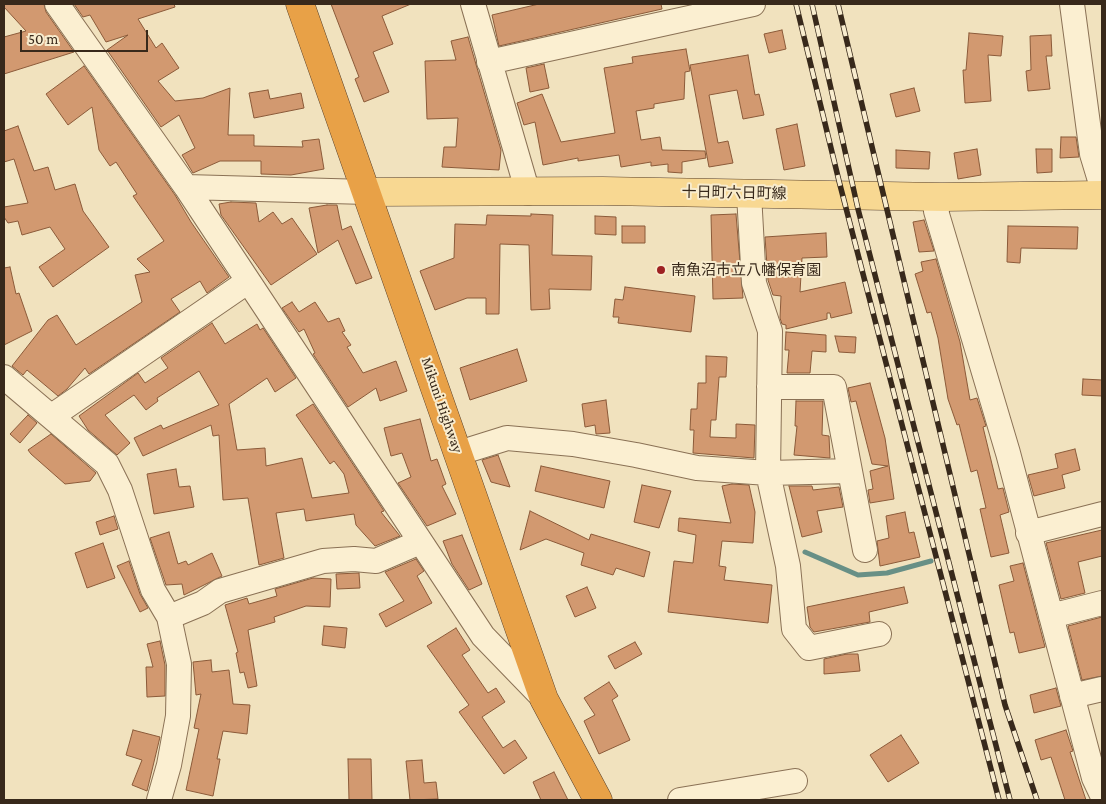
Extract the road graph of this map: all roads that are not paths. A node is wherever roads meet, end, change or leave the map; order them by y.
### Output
1 (57, 4) edge
2 (300, 4) edge
3 (473, 4) edge
4 (752, 4) edge
5 (1072, 4) edge
6 (489, 62) junction
7 (186, 187) junction
8 (1102, 187) edge
9 (367, 192) junction
10 (528, 193) junction
11 (749, 194) junction
12 (1102, 195) edge
13 (942, 197) junction
14 (247, 282) junction
15 (4, 377) edge
16 (770, 388) junction
17 (52, 416) junction
18 (459, 453) junction
19 (850, 471) junction
20 (768, 473) junction
21 (1102, 514) edge
22 (1028, 533) junction
23 (420, 542) junction
24 (864, 550) dead end
25 (1102, 603) edge
26 (1051, 616) junction
27 (169, 617) junction
28 (879, 634) dead end
29 (1102, 689) edge
30 (1072, 696) junction
31 (544, 699) junction
32 (795, 782) dead end
33 (1100, 783) edge
34 (159, 800) edge
35 (598, 800) edge
36 (680, 800) edge

1 - 7 street
2 - 9 highway, Mikuni Highway
3 - 6 street
4 - 6 street
5 - 8 street
6 - 10 street
7 - 9 street
7 - 14 street
9 - 10 main road, 十日町六日町線
9 - 18 highway, Mikuni Highway
10 - 11 main road, 十日町六日町線
11 - 13 main road, 十日町六日町線
11 - 16 street
12 - 13 main road, 十日町六日町線
13 - 22 street
14 - 17 street
14 - 23 street
15 - 17 street
16 - 19 street
16 - 20 street
17 - 27 street
18 - 20 street
18 - 31 highway, Mikuni Highway
19 - 20 street
19 - 24 street
20 - 28 street
21 - 22 street
22 - 26 street
23 - 27 street
23 - 31 street
25 - 26 street
26 - 30 street
27 - 34 street
29 - 30 street
30 - 33 street
31 - 35 highway, Mikuni Highway
32 - 36 street

